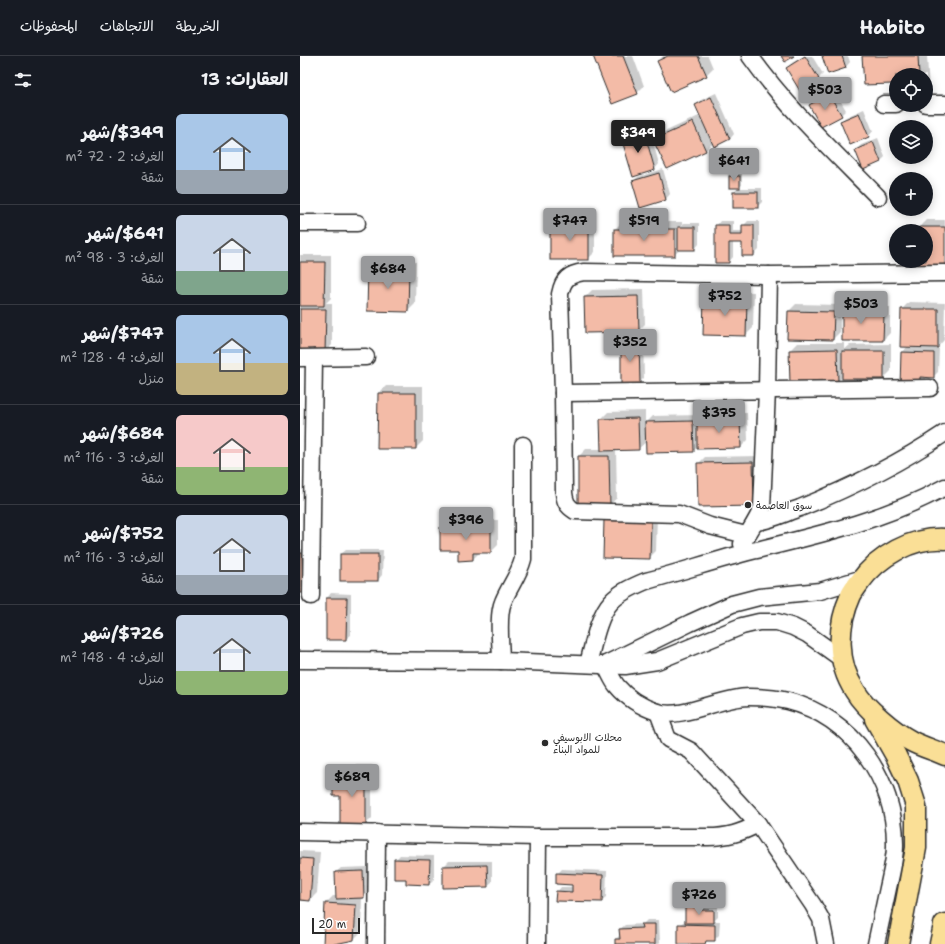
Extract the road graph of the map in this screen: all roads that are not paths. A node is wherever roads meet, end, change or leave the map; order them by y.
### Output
1 (750, 56) edge
2 (933, 104) edge
3 (945, 104) edge
4 (878, 197) dead end
5 (357, 223) dead end
6 (300, 224) edge
7 (945, 273) edge
8 (769, 275) junction
9 (366, 357) dead end
10 (307, 358) edge
11 (930, 388) dead end
12 (767, 390) junction
13 (563, 393) junction
14 (945, 433) edge
15 (523, 445) dead end
16 (945, 487) edge
17 (756, 522) junction
18 (945, 529) edge
19 (746, 536) junction
20 (945, 539) edge
21 (919, 541) junction
22 (735, 556) junction
23 (863, 578) junction
24 (310, 596) dead end
25 (842, 659) junction
26 (300, 660) edge
27 (501, 661) junction
28 (588, 664) junction
29 (605, 665) junction
30 (867, 705) junction
31 (658, 712) junction
32 (945, 755) edge
33 (758, 824) junction
34 (300, 832) edge
35 (377, 833) junction
36 (538, 837) junction
37 (945, 925) edge
38 (376, 944) edge
39 (537, 944) edge
40 (826, 944) edge
41 (876, 944) edge
42 (898, 944) edge
43 (941, 944) edge

1 - 4 street
2 - 3 street
5 - 6 street
7 - 8 street
8 - 12 street
8 - 13 street
9 - 10 street
10 - 24 street
11 - 12 street
12 - 13 street
12 - 17 street
13 - 19 street
14 - 17 street
15 - 27 street
16 - 22 street
17 - 19 street
18 - 21 main road
19 - 22 street
20 - 21 main road
21 - 23 main road
22 - 28 street
23 - 25 main road
23 - 29 street
25 - 29 street
25 - 30 main road
26 - 27 street
27 - 28 street
28 - 29 street
29 - 31 street
30 - 32 main road
30 - 42 main road
31 - 33 street
31 - 41 street
33 - 36 street
33 - 40 street
34 - 35 street
35 - 36 street
35 - 38 street
36 - 39 street
37 - 43 highway

